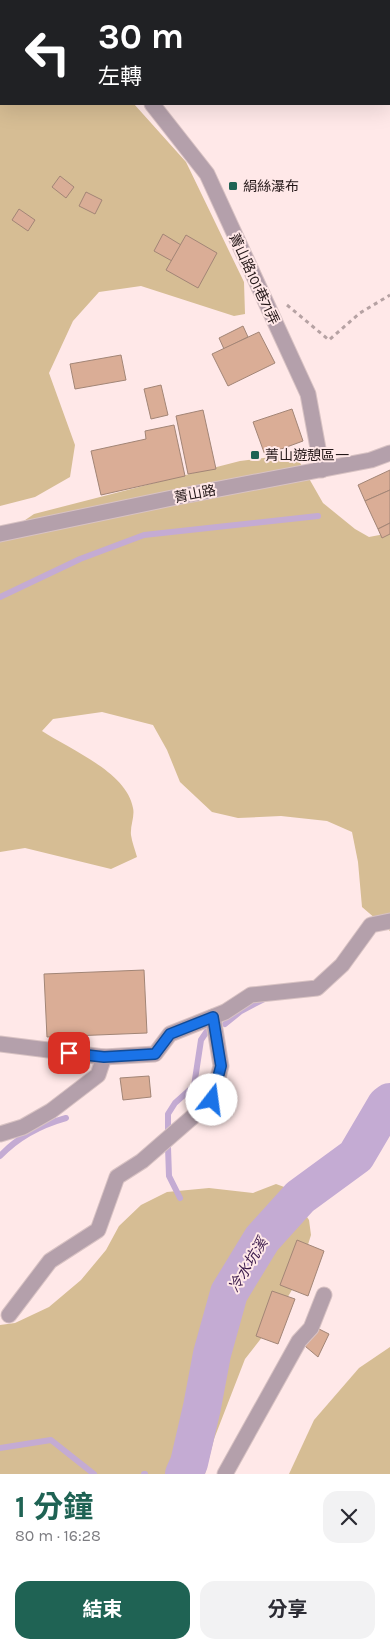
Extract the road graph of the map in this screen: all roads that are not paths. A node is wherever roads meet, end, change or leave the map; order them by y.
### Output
1 (153, 105) edge
2 (390, 453) edge
3 (322, 470) junction
4 (0, 534) edge
5 (390, 921) edge
6 (213, 1017) junction
7 (0, 1044) edge
8 (104, 1057) junction
9 (0, 1134) edge
10 (324, 1295) dead end
11 (9, 1315) dead end
12 (225, 1474) edge

1 - 3 street, 菁山路101巷71弄
2 - 3 street, 菁山路
3 - 4 street, 菁山路
5 - 6 street
6 - 8 street
6 - 11 street
7 - 8 street
8 - 9 street
10 - 12 street

